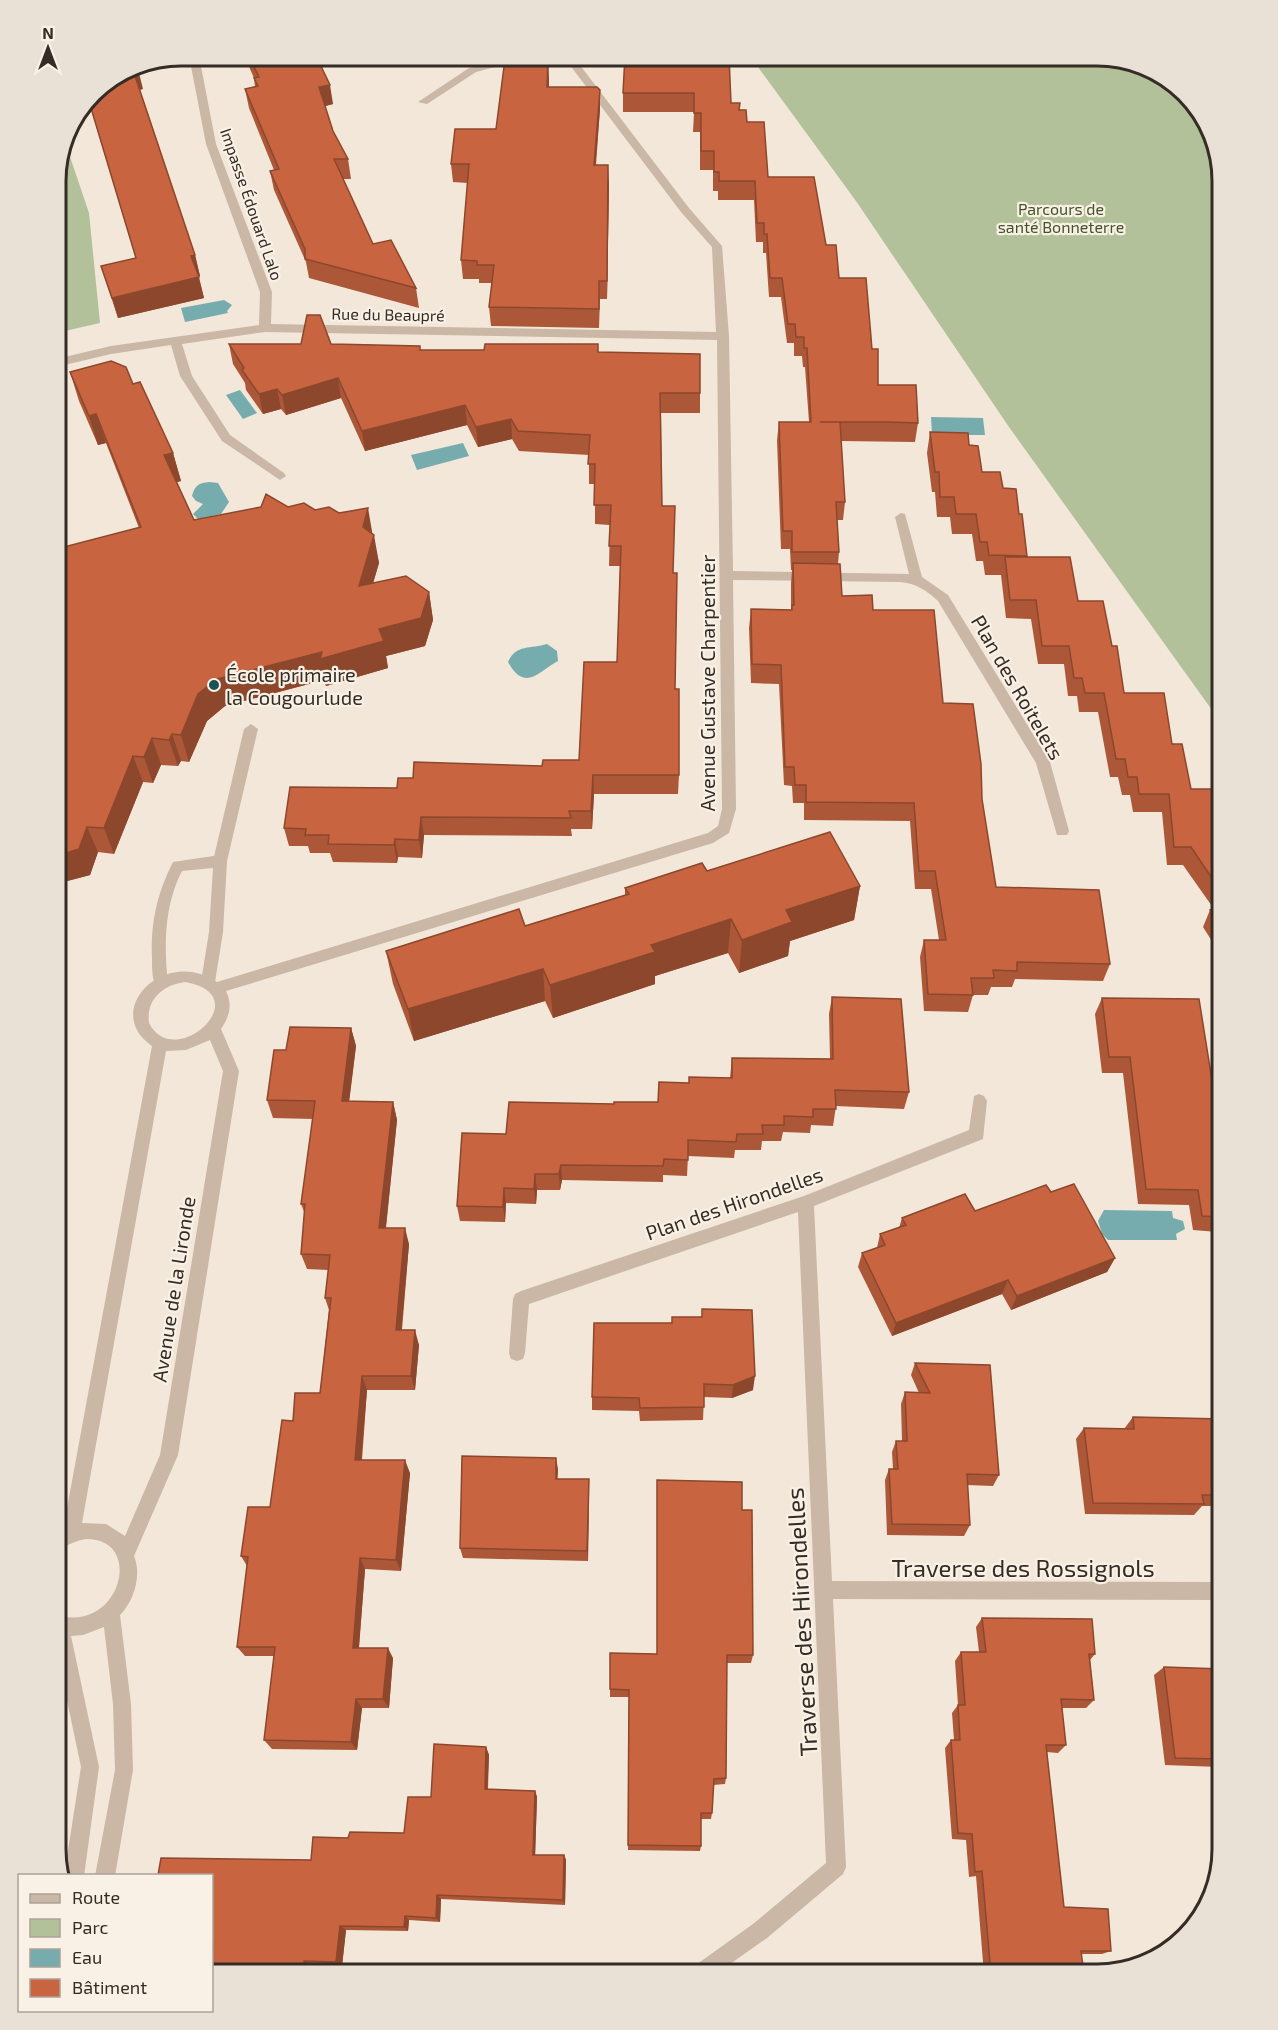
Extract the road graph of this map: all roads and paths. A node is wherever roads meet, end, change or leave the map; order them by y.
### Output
1 (196, 66) edge
2 (490, 66) edge
3 (576, 66) edge
4 (423, 102) dead end
5 (265, 328) junction
6 (723, 336) junction
7 (175, 340) junction
8 (66, 361) edge
9 (280, 476) dead end
10 (901, 517) dead end
11 (727, 575) junction
12 (916, 578) junction
13 (251, 729) dead end
14 (1062, 831) dead end
15 (220, 861) junction
16 (160, 983) junction
17 (212, 985) junction
18 (213, 1029) junction
19 (160, 1042) junction
20 (979, 1101) dead end
21 (806, 1202) junction
22 (517, 1353) dead end
23 (66, 1521) edge
24 (66, 1535) edge
25 (127, 1552) junction
26 (823, 1590) junction
27 (1212, 1592) edge
28 (111, 1612) junction
29 (66, 1625) edge
30 (66, 1660) edge
31 (74, 1874) edge
32 (105, 1874) edge
33 (714, 1964) edge

1 - 5 street, Impasse Édouard Lalo
2 - 4 street
3 - 6 street, Avenue Gustave Charpentier
5 - 6 street, Rue du Beaupré
5 - 7 street, Rue du Beaupré
6 - 11 street, Avenue Gustave Charpentier
7 - 8 street, Rue du Beaupré
7 - 9 street
10 - 12 street
11 - 12 street
11 - 17 street, Avenue Gustave Charpentier
12 - 14 street, Plan des Roitelets
13 - 15 street
15 - 16 street
15 - 17 street
16 - 17 street
16 - 19 street
17 - 18 street
18 - 19 street
18 - 25 street, Avenue de la Lironde
19 - 23 street
20 - 21 street, Plan des Hirondelles
21 - 22 street, Plan des Hirondelles
21 - 26 street, Traverse des Hirondelles
24 - 25 street
25 - 28 street, Avenue de la Lironde
26 - 27 street, Traverse des Rossignols
26 - 33 street, Traverse des Hirondelles
28 - 29 street
28 - 32 street
30 - 31 street

